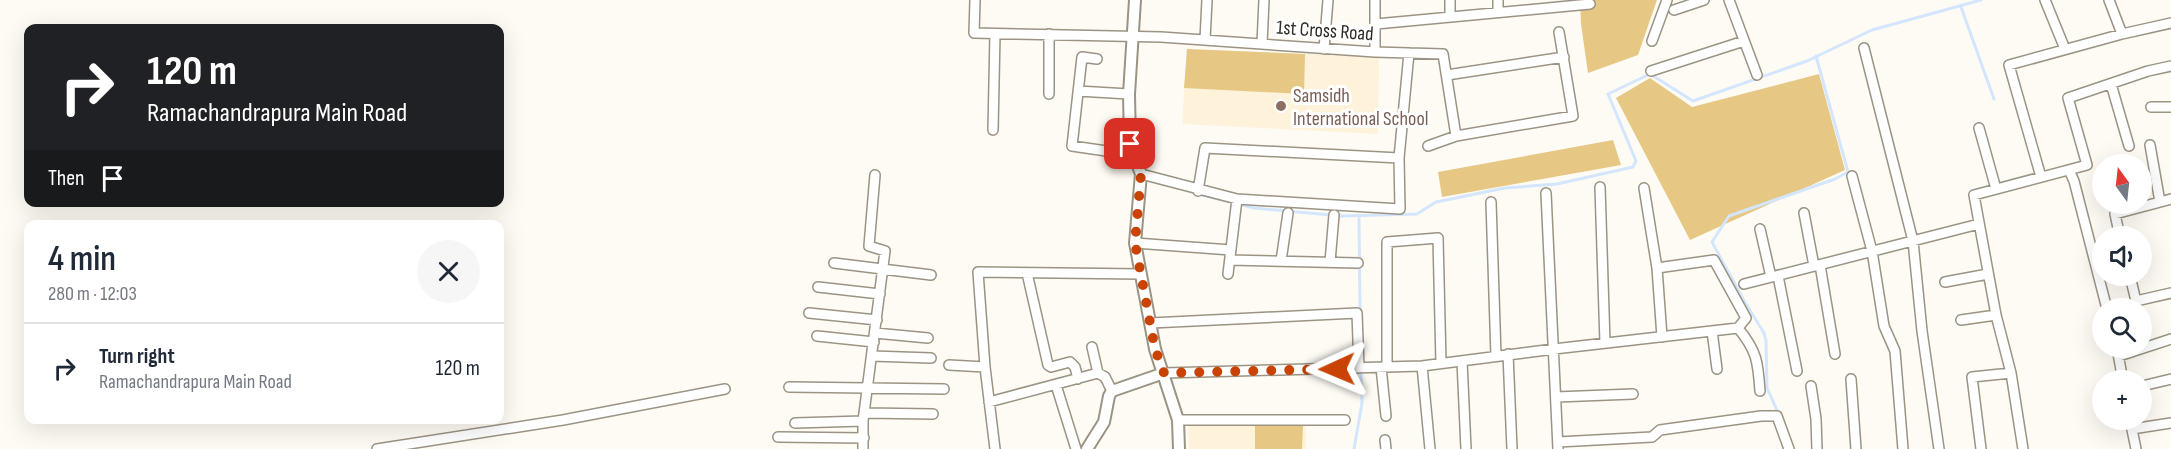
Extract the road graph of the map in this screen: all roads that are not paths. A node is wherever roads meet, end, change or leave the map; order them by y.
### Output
1 (975, 0) edge
2 (1135, 0) edge
3 (1207, 0) edge
4 (1264, 0) edge
5 (1328, 0) edge
6 (1375, 0) edge
7 (1450, 0) edge
8 (1498, 0) edge
9 (1667, 0) edge
10 (1704, 0) edge
11 (1729, 0) edge
12 (2045, 0) edge
13 (2109, 0) edge
14 (1551, 4) edge
15 (1590, 4) dead end
16 (1674, 10) dead end
17 (1498, 12) junction
18 (1450, 17) junction
19 (2171, 23) edge
20 (1376, 24) junction
21 (1559, 32) dead end
22 (995, 34) junction
23 (1049, 34) junction
24 (2122, 34) junction
25 (1133, 36) junction
26 (1204, 40) junction
27 (1652, 41) dead end
28 (1744, 41) junction
29 (1262, 44) junction
30 (1864, 48) dead end
31 (1324, 49) junction
32 (2065, 49) junction
33 (1375, 52) junction
34 (1409, 53) junction
35 (1564, 57) junction
36 (1097, 59) dead end
37 (2171, 66) edge
38 (1652, 71) dead end
39 (1447, 75) junction
40 (1757, 75) dead end
41 (2111, 84) junction
42 (1078, 91) junction
43 (1049, 94) dead end
44 (1129, 94) junction
45 (2151, 107) dead end
46 (2171, 107) edge
47 (1979, 128) dead end
48 (993, 130) dead end
49 (1456, 136) junction
50 (2150, 145) dead end
51 (1428, 146) dead end
52 (2129, 146) dead end
53 (1134, 155) junction
54 (1399, 158) junction
55 (2069, 170) junction
56 (1141, 174) junction
57 (875, 175) dead end
58 (1852, 176) dead end
59 (2041, 177) junction
60 (1600, 187) dead end
61 (1644, 188) dead end
62 (1996, 189) junction
63 (1198, 190) junction
64 (1546, 193) dead end
65 (1237, 199) junction
66 (2171, 199) edge
67 (1491, 202) dead end
68 (2160, 202) junction
69 (2152, 203) edge
70 (1288, 213) dead end
71 (1804, 213) dead end
72 (1334, 215) dead end
73 (1979, 224) junction
74 (1760, 229) dead end
75 (1913, 241) junction
76 (1135, 243) junction
77 (1872, 251) junction
78 (1230, 255) junction
79 (1281, 261) junction
80 (1330, 262) junction
81 (834, 263) dead end
82 (1358, 263) dead end
83 (1817, 266) junction
84 (883, 268) junction
85 (1657, 268) junction
86 (1027, 273) junction
87 (931, 274) dead end
88 (1141, 274) junction
89 (1228, 274) dead end
90 (1988, 274) junction
91 (1775, 276) junction
92 (1945, 282) dead end
93 (1744, 284) dead end
94 (2132, 286) edge
95 (819, 287) dead end
96 (2171, 293) edge
97 (880, 294) junction
98 (2104, 298) edge
99 (809, 313) dead end
100 (1996, 315) junction
101 (877, 320) junction
102 (1961, 320) dead end
103 (1151, 323) junction
104 (1738, 328) junction
105 (1712, 331) junction
106 (817, 336) dead end
107 (875, 337) junction
108 (1662, 337) junction
109 (928, 338) dead end
110 (2171, 339) edge
111 (1605, 343) junction
112 (2152, 344) edge
113 (1092, 347) dead end
114 (1554, 349) junction
115 (1508, 354) junction
116 (1835, 354) dead end
117 (872, 356) junction
118 (1496, 356) junction
119 (931, 358) dead end
120 (1462, 361) junction
121 (1441, 363) junction
122 (949, 365) dead end
123 (1422, 366) junction
124 (985, 367) junction
125 (1384, 367) junction
126 (1359, 368) junction
127 (1717, 369) dead end
128 (1797, 371) dead end
129 (1098, 373) junction
130 (1164, 373) junction
131 (2011, 373) junction
132 (1078, 379) junction
133 (1851, 379) dead end
134 (2171, 379) edge
135 (2152, 384) edge
136 (1056, 385) junction
137 (1811, 386) dead end
138 (789, 387) dead end
139 (868, 387) junction
140 (725, 389) dead end
141 (944, 389) dead end
142 (1112, 391) junction
143 (1760, 391) dead end
144 (1633, 394) dead end
145 (1556, 397) junction
146 (989, 402) junction
147 (933, 414) dead end
148 (1386, 416) dead end
149 (864, 417) junction
150 (1178, 420) junction
151 (1345, 420) dead end
152 (795, 423) dead end
153 (2171, 423) edge
154 (2152, 424) edge
155 (2132, 430) edge
156 (778, 437) dead end
157 (809, 437) junction
158 (864, 438) junction
159 (1558, 445) edge
160 (377, 449) edge
161 (808, 449) edge
162 (863, 449) edge
163 (995, 449) edge
164 (1076, 449) edge
165 (1087, 449) edge
166 (1179, 449) edge
167 (1430, 449) edge
168 (1466, 449) edge
169 (1512, 449) edge
170 (1789, 449) edge
171 (1817, 449) edge
172 (1856, 449) edge
173 (1903, 449) edge
174 (1939, 449) edge
175 (1981, 449) edge
176 (2023, 449) edge
177 (2136, 449) edge

1 - 22 street, 1st Cross Road
2 - 25 street
3 - 26 street
4 - 29 street
5 - 31 street
6 - 20 street
7 - 18 street
8 - 17 street
9 - 27 street
10 - 16 street
11 - 28 street
12 - 32 street
13 - 24 street
14 - 15 street
14 - 17 street
17 - 18 street
18 - 20 street
19 - 24 street
20 - 33 street
21 - 35 street
22 - 23 street, 1st Cross Road
22 - 48 street
23 - 25 street, 1st Cross Road
23 - 43 street
24 - 32 street
25 - 26 street, 1st Cross Road
25 - 44 street
26 - 29 street, 1st Cross Road
28 - 38 street
28 - 40 street
29 - 31 street, 1st Cross Road
30 - 75 street
31 - 33 street, 1st Cross Road
32 - 59 street
33 - 34 street, 1st Cross Road
34 - 39 street, 1st Cross Road
34 - 54 street
35 - 39 street
35 - 49 street
36 - 42 street
37 - 41 street
39 - 49 street
41 - 52 street
41 - 55 street
42 - 44 street
42 - 53 street
44 - 53 street
45 - 46 street
47 - 62 street
49 - 51 street
50 - 68 street
53 - 56 street
54 - 63 street
54 - 65 street
55 - 59 street
55 - 98 street
56 - 63 street
56 - 76 street
57 - 84 street
58 - 77 street
59 - 62 street
60 - 111 street
61 - 85 street
62 - 73 street
63 - 65 street
64 - 114 street
65 - 78 street
66 - 68 street
67 - 118 street
68 - 69 street
70 - 79 street
71 - 83 street
72 - 80 street
73 - 75 street
73 - 90 street
74 - 91 street
75 - 77 street
75 - 174 street
76 - 78 street
76 - 88 street
77 - 83 street
77 - 173 street
78 - 79 street
78 - 89 street
79 - 80 street
80 - 82 street
81 - 84 street
83 - 91 street
83 - 116 street
84 - 87 street
84 - 97 street
85 - 104 street
85 - 108 street
86 - 88 street
86 - 124 street
86 - 132 street
88 - 103 street
90 - 92 street
90 - 100 street
91 - 93 street
91 - 128 street
94 - 96 street
95 - 97 street
97 - 101 street
99 - 101 street
100 - 102 street
100 - 131 street
101 - 107 street
103 - 126 street
103 - 130 street
104 - 105 street
104 - 143 street
105 - 108 street
105 - 127 street
106 - 107 street
107 - 109 street
107 - 117 street
108 - 111 street
110 - 112 street
111 - 114 street
113 - 129 street
114 - 115 street
114 - 145 street
115 - 118 street
115 - 169 street
117 - 119 street
117 - 139 street
118 - 120 street
120 - 121 street
120 - 168 street
121 - 123 street
121 - 125 street
122 - 124 street
123 - 125 street
123 - 167 street
124 - 146 street
125 - 126 street
125 - 148 street
126 - 130 street
129 - 132 street
129 - 142 street
130 - 142 street
130 - 150 street
131 - 175 street
131 - 176 street
132 - 136 street
133 - 172 street
134 - 135 street
136 - 146 street
136 - 164 street
137 - 171 street
138 - 139 street
139 - 141 street
139 - 149 street
140 - 160 street
142 - 165 street
144 - 145 street
145 - 159 street
146 - 163 street
147 - 149 street
149 - 152 street
149 - 158 street
150 - 151 street
150 - 166 street
153 - 154 street
155 - 177 street
156 - 157 street
157 - 158 street
157 - 161 street
158 - 162 street
159 - 170 street

